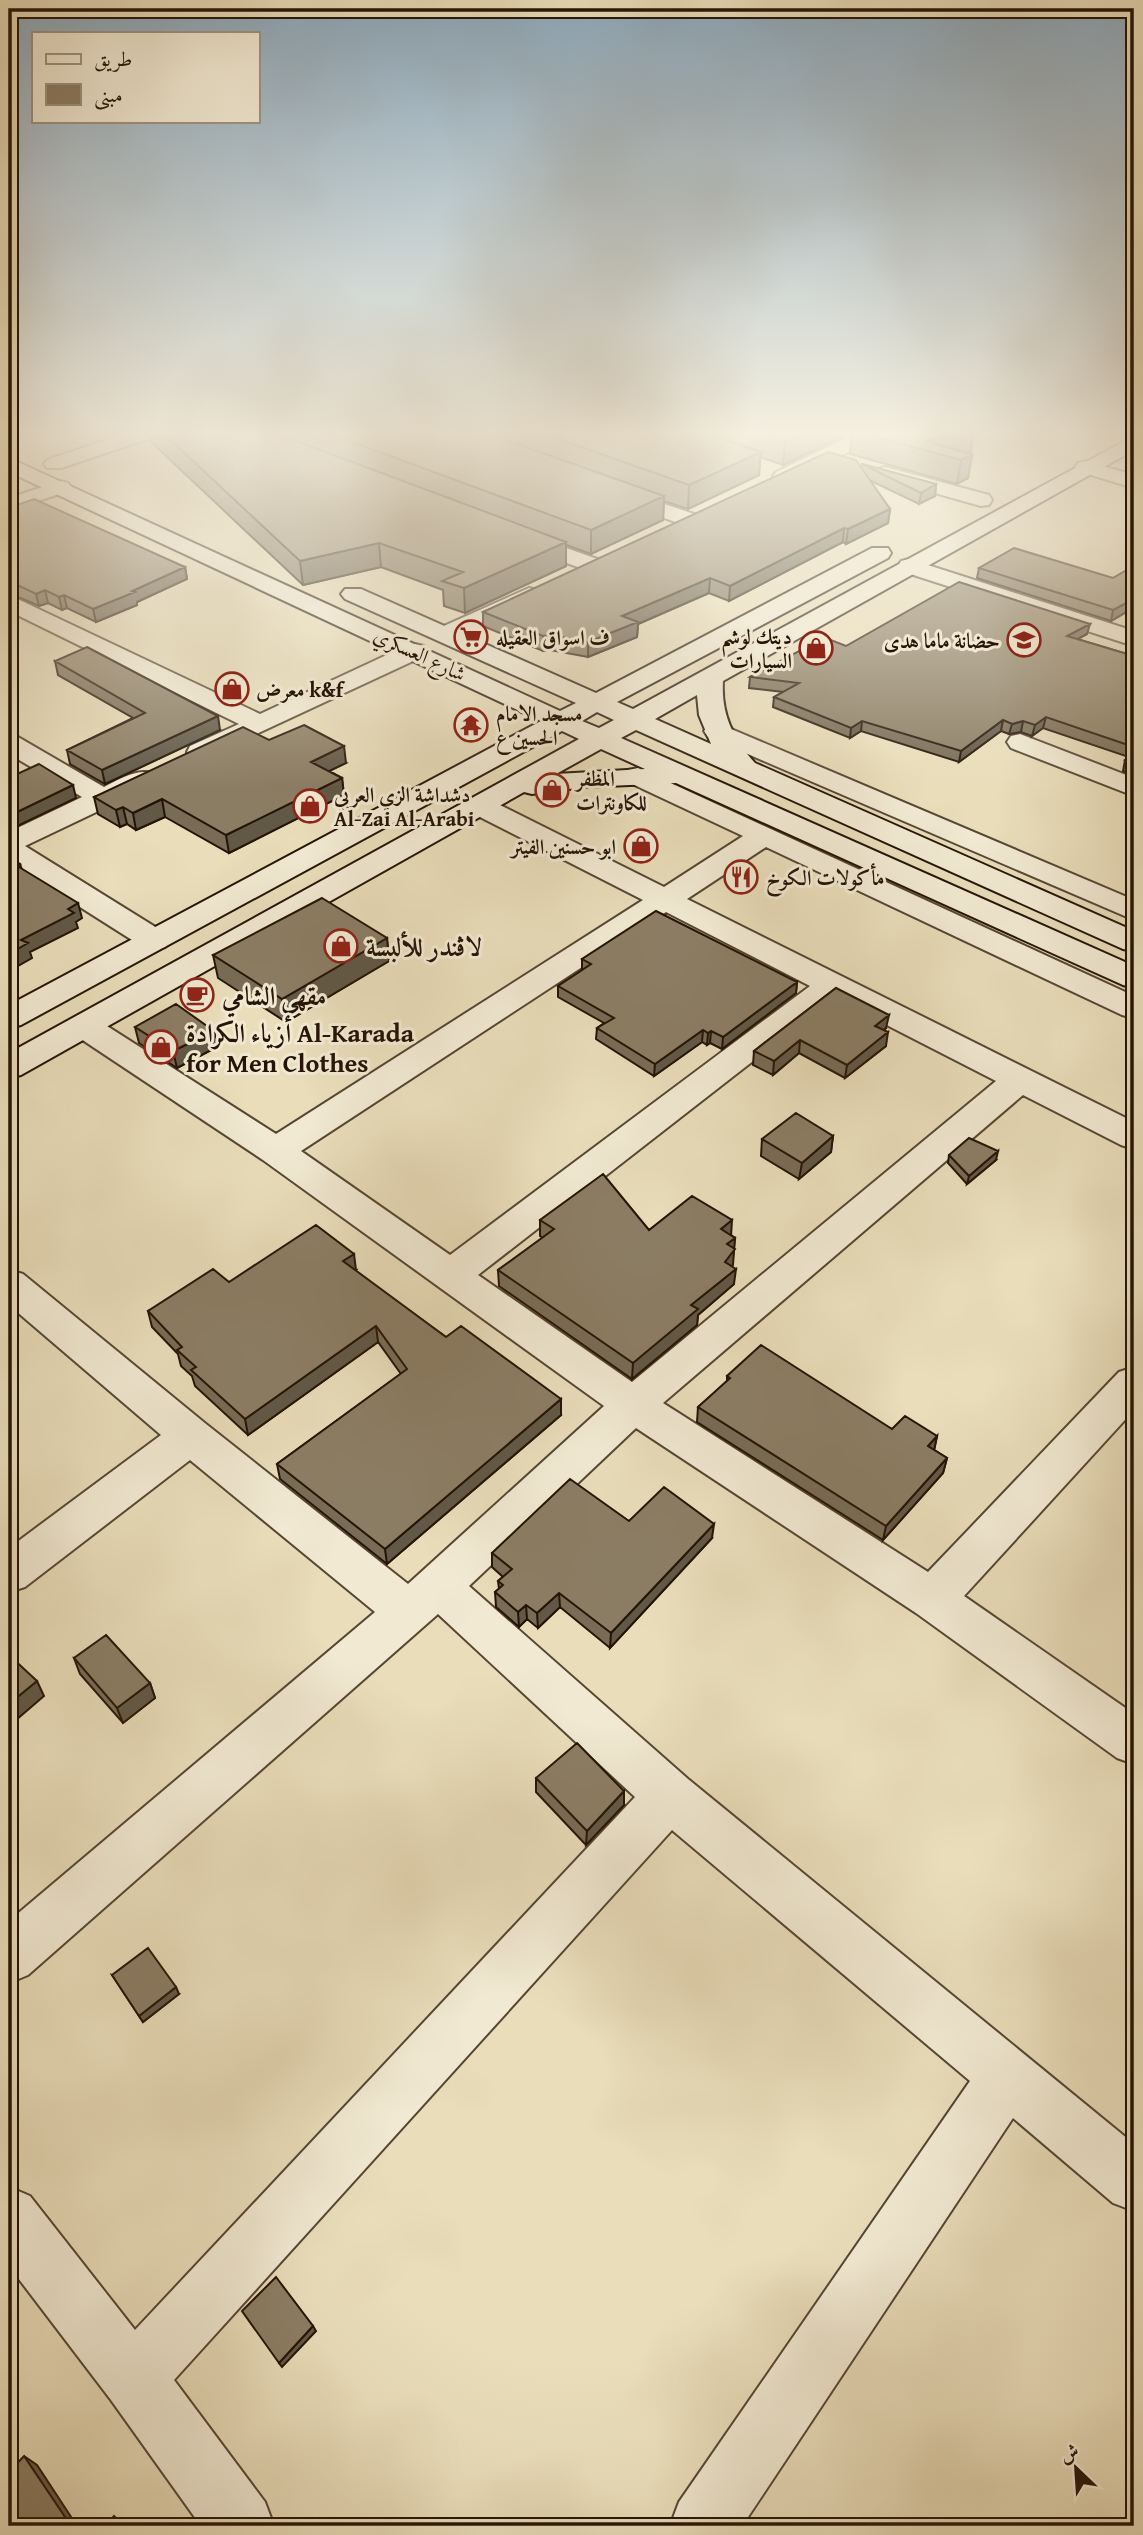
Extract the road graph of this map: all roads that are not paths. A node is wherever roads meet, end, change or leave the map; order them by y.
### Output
1 (212, 551) edge
2 (555, 551) edge
3 (910, 551) edge
4 (616, 554) edge
5 (903, 555) junction
6 (592, 565) junction
7 (568, 577) edge
8 (332, 585) edge
9 (543, 589) edge
10 (9, 602) edge
11 (446, 634) junction
12 (1134, 639) edge
13 (415, 651) junction
14 (711, 678) junction
15 (596, 702) junction
16 (561, 720) junction
17 (636, 720) junction
18 (260, 724) junction
19 (717, 731) junction
20 (601, 739) junction
21 (1020, 742) dead end
22 (9, 743) edge
23 (753, 773) junction
24 (638, 776) junction
25 (688, 777) junction
26 (832, 781) junction
27 (1134, 788) edge
28 (720, 791) junction
29 (103, 798) junction
30 (493, 798) junction
31 (755, 831) junction
32 (9, 843) edge
33 (9, 849) edge
34 (665, 899) junction
35 (1134, 911) edge
36 (154, 940) junction
37 (1134, 942) edge
38 (1134, 978) edge
39 (833, 984) junction
40 (1134, 1008) edge
41 (9, 1018) edge
42 (84, 1026) junction
43 (9, 1067) edge
44 (1020, 1079) junction
45 (1134, 1137) edge
46 (276, 1151) junction
47 (451, 1275) junction
48 (14, 1297) edge
49 (1134, 1383) edge
50 (633, 1405) junction
51 (191, 1436) junction
52 (9, 1573) edge
53 (423, 1598) junction
54 (932, 1599) junction
55 (1134, 1742) edge
56 (670, 1796) junction
57 (9, 1956) edge
58 (1007, 2076) junction
59 (1134, 2182) edge
60 (9, 2217) edge
61 (133, 2378) junction
62 (241, 2526) edge
63 (704, 2526) edge

1 - 13 street, شارع العسكري
2 - 6 street
3 - 5 street
4 - 6 street
5 - 12 street
5 - 14 street
5 - 15 street
6 - 7 street
8 - 11 street, شارع العسكري
9 - 11 street
10 - 18 street
11 - 15 street, شارع العسكري
13 - 16 street, شارع العسكري
13 - 18 street
14 - 17 street
14 - 19 street
15 - 16 street
15 - 17 street, شارع العسكري
16 - 20 street, شارع العسكري
16 - 36 street
17 - 20 street
17 - 23 street, شارع العسكري
18 - 29 street
19 - 23 street
19 - 26 street
20 - 25 street, شارع العسكري
20 - 30 street
21 - 27 street
22 - 29 street
23 - 26 street
23 - 37 street, شارع العسكري
24 - 25 street
24 - 30 street
24 - 31 street
25 - 28 street, شارع العسكري
26 - 35 street
28 - 31 street
28 - 38 street, شارع العسكري
29 - 32 street
30 - 34 street
30 - 42 street
31 - 34 street
31 - 40 street
33 - 36 street
34 - 39 street
34 - 46 street
36 - 41 street
39 - 44 street
39 - 47 street
42 - 43 street
42 - 46 street
44 - 45 street
44 - 50 street
46 - 47 street
47 - 50 street
48 - 51 street
49 - 54 street
50 - 53 street
50 - 54 street
51 - 52 street
51 - 53 street
53 - 56 street
53 - 57 street
54 - 55 street
56 - 58 street
56 - 61 street
58 - 59 street
58 - 63 street
60 - 61 street
61 - 62 street

